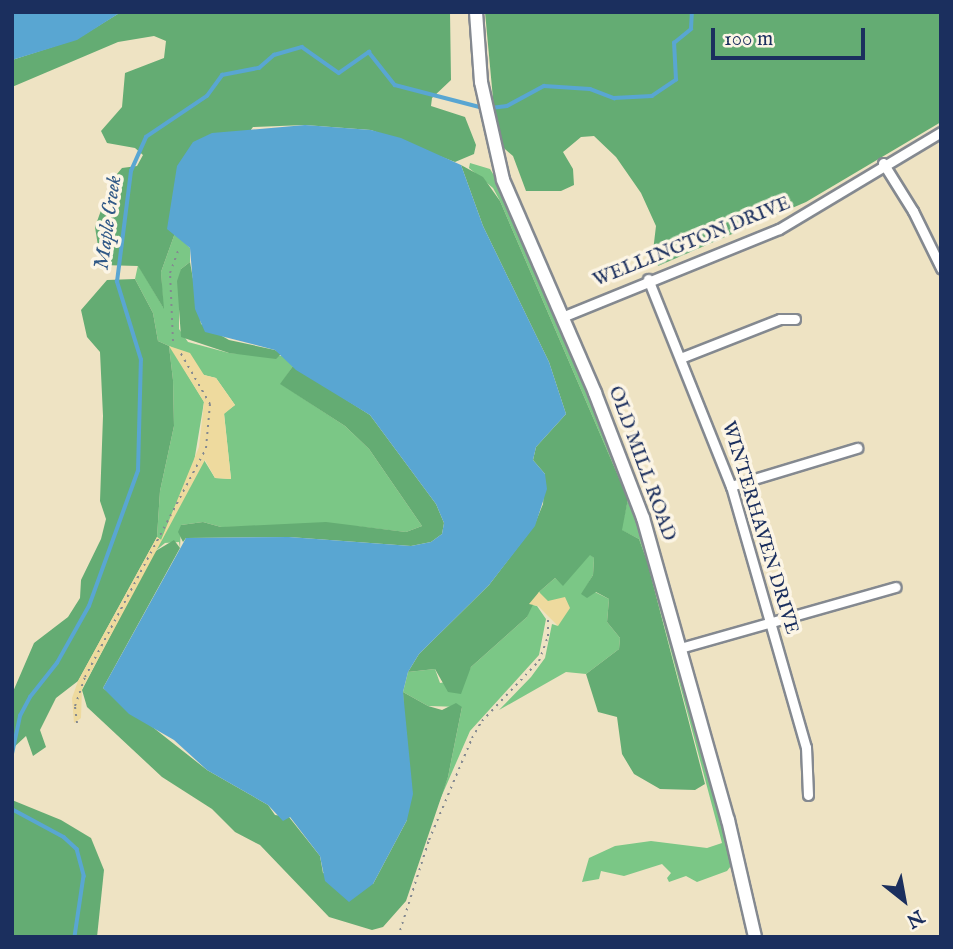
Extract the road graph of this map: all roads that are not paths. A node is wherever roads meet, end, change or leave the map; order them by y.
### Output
1 (476, 12) edge
2 (941, 132) edge
3 (883, 163) junction
4 (941, 268) edge
5 (648, 279) junction
6 (562, 317) junction
7 (795, 319) dead end
8 (683, 357) junction
9 (857, 448) dead end
10 (731, 486) junction
11 (896, 587) dead end
12 (770, 622) junction
13 (680, 648) junction
14 (808, 795) dead end
15 (755, 937) edge

1 - 6 street, OLD MILL ROAD
2 - 3 street, WELLINGTON DRIVE
3 - 4 street
3 - 5 street, WELLINGTON DRIVE
5 - 6 street, WELLINGTON DRIVE
5 - 8 street, WINTERHAVEN DRIVE
6 - 13 street, OLD MILL ROAD
7 - 8 street
8 - 10 street, WINTERHAVEN DRIVE
9 - 10 street
10 - 12 street, WINTERHAVEN DRIVE
11 - 12 street
12 - 13 street
12 - 14 street, WINTERHAVEN DRIVE
13 - 15 street, OLD MILL ROAD

